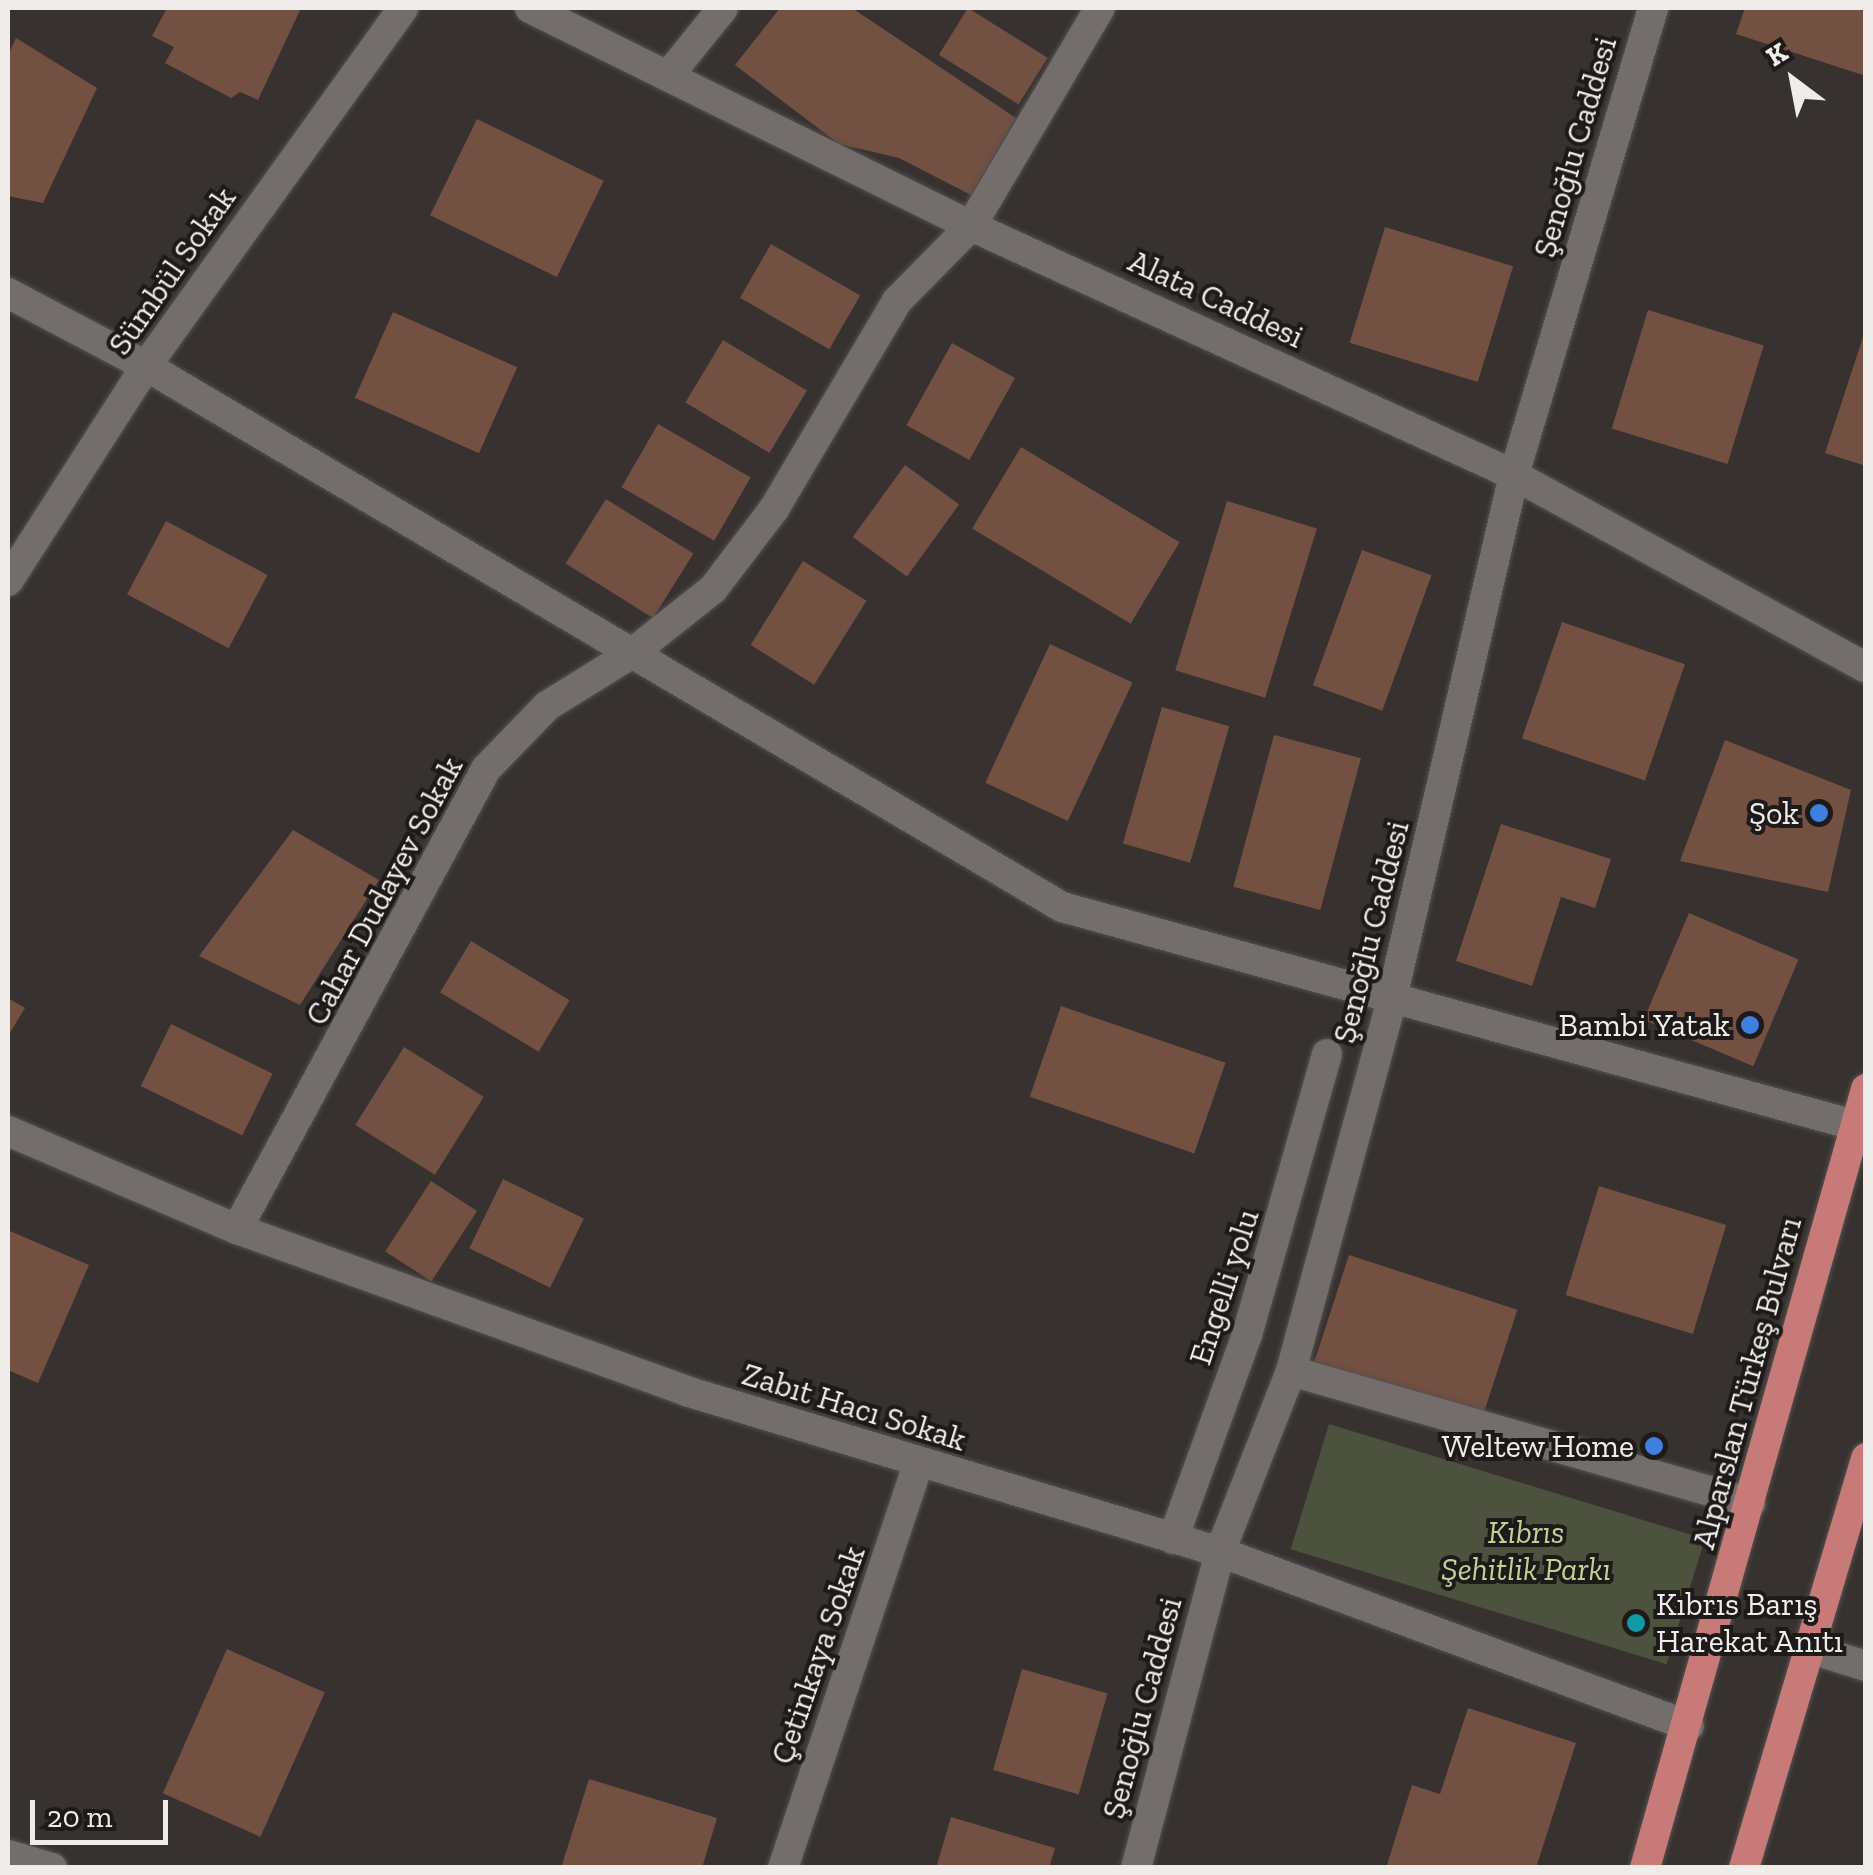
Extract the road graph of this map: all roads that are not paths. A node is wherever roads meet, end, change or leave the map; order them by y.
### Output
1 (403, 8) edge
2 (530, 8) edge
3 (723, 8) edge
4 (1100, 8) edge
5 (1653, 8) edge
6 (668, 76) junction
7 (971, 226) junction
8 (8, 294) edge
9 (146, 366) junction
10 (1514, 475) junction
11 (8, 581) edge
12 (631, 654) junction
13 (1866, 668) edge
14 (1391, 1002) junction
15 (1328, 1054) dead end
16 (1866, 1089) edge
17 (1854, 1125) junction
18 (8, 1131) edge
19 (237, 1229) junction
20 (1290, 1372) junction
21 (1866, 1458) edge
22 (918, 1465) junction
23 (1750, 1503) junction
24 (1173, 1539) junction
25 (1220, 1552) junction
26 (1811, 1649) junction
27 (1866, 1666) edge
28 (1689, 1726) junction
29 (8, 1855) edge
30 (52, 1868) edge
31 (784, 1868) edge
32 (1136, 1868) edge
33 (1646, 1868) edge
34 (1744, 1868) edge

1 - 9 street, Sümbül Sokak
2 - 6 street, Alata Caddesi
3 - 6 street
4 - 7 street, Cahar Dudayev Sokak
5 - 10 street, Şenoğlu Caddesi
6 - 7 street, Alata Caddesi
7 - 10 street, Alata Caddesi
7 - 12 street, Cahar Dudayev Sokak
8 - 9 street
9 - 11 street, Sümbül Sokak
9 - 12 street
10 - 13 street, Alata Caddesi
10 - 14 street, Şenoğlu Caddesi
12 - 14 street
12 - 19 street, Cahar Dudayev Sokak
14 - 17 street
14 - 20 street, Şenoğlu Caddesi
15 - 24 street, Engelli yolu
16 - 17 highway, Alparslan Türkeş Bulvarı
17 - 23 highway, Alparslan Türkeş Bulvarı
18 - 19 street, Zabıt Hacı Sokak
19 - 22 street, Zabıt Hacı Sokak
20 - 23 street
20 - 25 street, Şenoğlu Caddesi
21 - 26 highway
22 - 24 street, Zabıt Hacı Sokak
22 - 31 street, Çetinkaya Sokak
23 - 28 highway, Alparslan Türkeş Bulvarı
24 - 25 street, Zabıt Hacı Sokak
25 - 28 street, Zabıt Hacı Sokak
25 - 32 street, Şenoğlu Caddesi
26 - 27 street
26 - 34 highway
28 - 33 highway, Alparslan Türkeş Bulvarı
29 - 30 street

